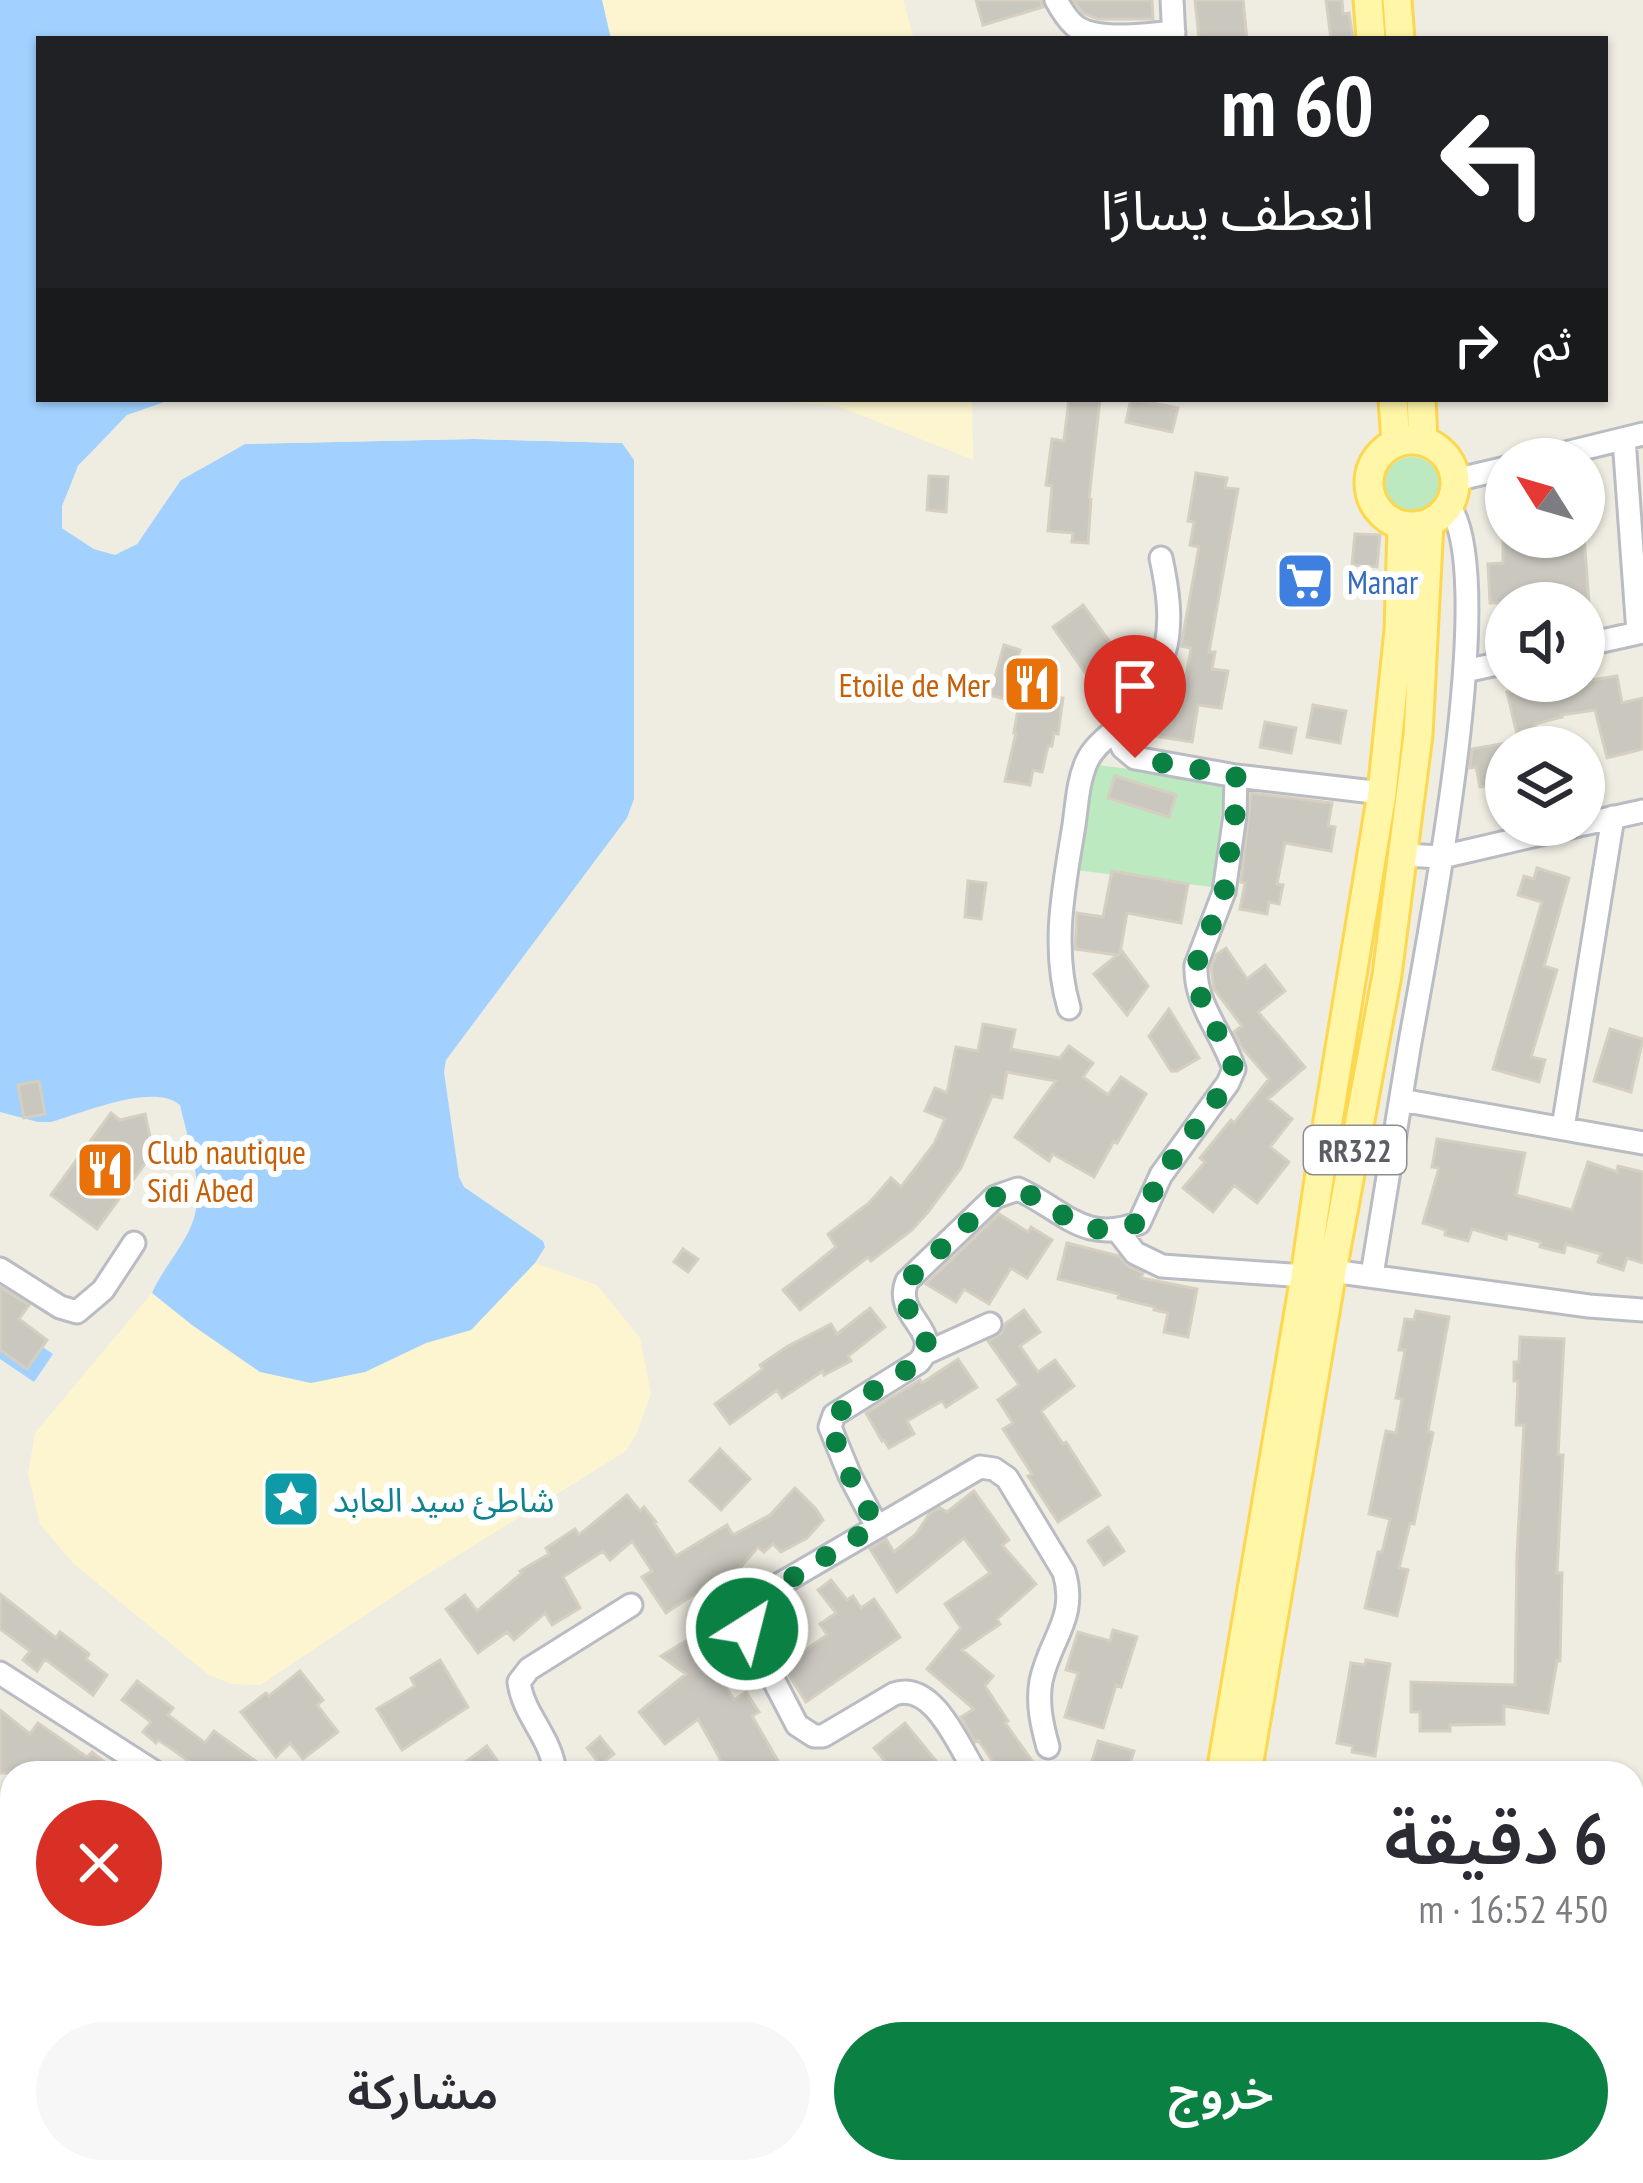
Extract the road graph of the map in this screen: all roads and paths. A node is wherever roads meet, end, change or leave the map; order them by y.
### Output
1 (1056, 0) edge
2 (1172, 0) edge
3 (1368, 0) edge
4 (1397, 0) edge
5 (1174, 36) edge
6 (1371, 36) edge
7 (1400, 36) edge
8 (1394, 402) edge
9 (1419, 402) edge
10 (1633, 436) edge
11 (1410, 442) junction
12 (1485, 479) edge
13 (1434, 509) junction
14 (1161, 558) dead end
15 (1641, 633) edge
16 (1605, 641) edge
17 (1485, 667) edge
18 (1465, 671) junction
19 (1115, 731) junction
20 (1236, 776) junction
21 (1382, 793) junction
22 (1643, 811) edge
23 (1613, 817) junction
24 (1605, 819) edge
25 (1488, 846) edge
26 (1402, 855) junction
27 (1442, 857) junction
28 (1069, 1008) dead end
29 (1400, 1100) junction
30 (1563, 1128) junction
31 (1643, 1143) edge
32 (1118, 1231) junction
33 (134, 1244) dead end
34 (0, 1269) edge
35 (1319, 1273) junction
36 (1372, 1275) junction
37 (1643, 1310) edge
38 (990, 1324) dead end
39 (926, 1353) junction
40 (876, 1525) junction
41 (631, 1605) dead end
42 (0, 1673) edge
43 (1048, 1747) dead end
44 (137, 1761) edge
45 (552, 1761) edge
46 (969, 1761) edge
47 (1223, 1761) edge
48 (1249, 1761) edge

1 - 5 street
2 - 5 street
3 - 6 main road
4 - 7 main road
8 - 11 main road
9 - 11 main road
10 - 15 street
11 - 13 main road
11 - 13 main road
12 - 13 street
13 - 18 street
13 - 21 main road, RR322
13 - 26 main road, RR322
14 - 19 street
15 - 16 street
17 - 18 street
18 - 27 street
19 - 20 street
19 - 28 street
20 - 21 street
20 - 32 street
21 - 35 main road, RR322
22 - 23 street
23 - 24 street
23 - 30 street
25 - 27 street
26 - 27 street
26 - 35 main road, RR322
27 - 29 street
29 - 30 street
29 - 36 street
30 - 31 street
32 - 35 street
32 - 39 street
33 - 34 street
35 - 36 street
35 - 47 main road, RR322
35 - 48 main road, RR322
36 - 37 street
38 - 39 street
39 - 40 street
40 - 43 street
40 - 46 street
41 - 45 street
42 - 44 street

